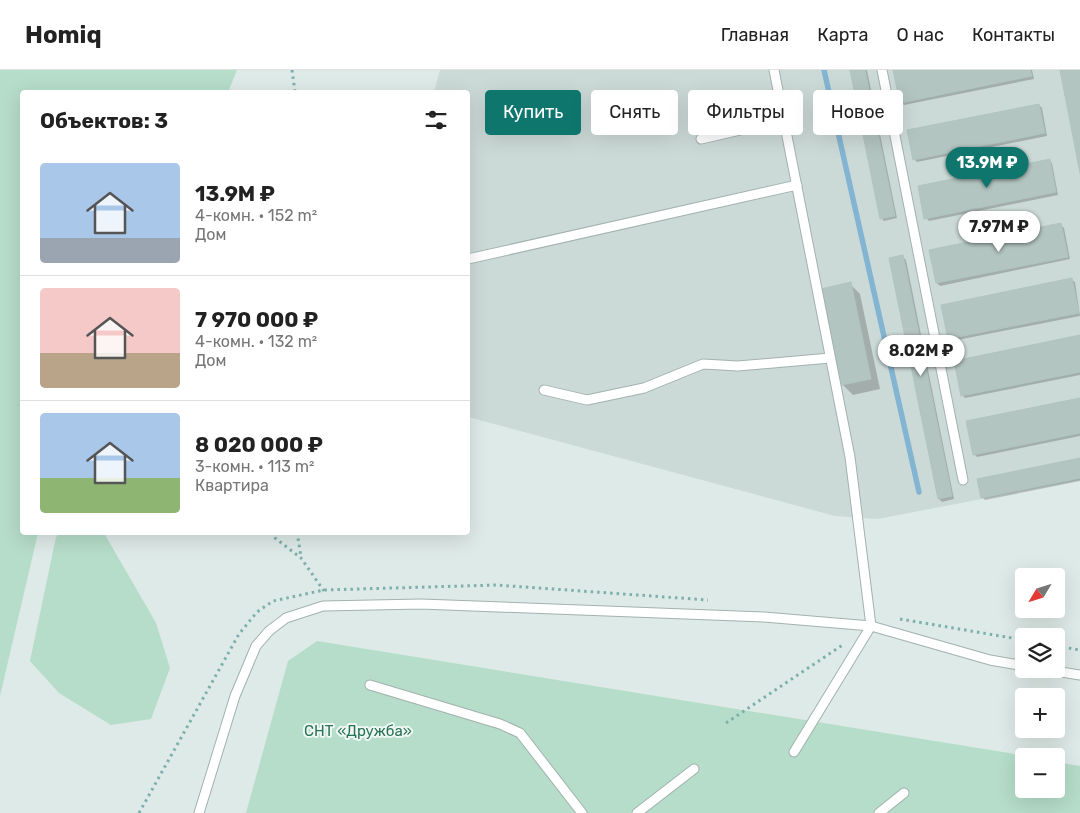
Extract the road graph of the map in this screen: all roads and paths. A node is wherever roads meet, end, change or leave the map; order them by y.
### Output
1 (292, 70) edge
2 (774, 70) edge
3 (882, 70) edge
4 (295, 90) edge
5 (778, 90) edge
6 (718, 135) edge
7 (787, 135) edge
8 (701, 139) dead end
9 (797, 185) junction
10 (470, 259) edge
11 (830, 358) junction
12 (544, 390) dead end
13 (963, 480) dead end
14 (273, 535) edge
15 (297, 535) edge
16 (301, 558) junction
17 (324, 590) junction
18 (715, 600) dead end
19 (323, 606) junction
20 (898, 619) dead end
21 (871, 626) junction
22 (1015, 638) edge
23 (847, 642) dead end
24 (1065, 648) edge
25 (1080, 650) edge
26 (1015, 664) edge
27 (1065, 673) edge
28 (1080, 675) edge
29 (370, 685) dead end
30 (726, 723) dead end
31 (794, 752) dead end
32 (694, 769) dead end
33 (904, 793) dead end
34 (139, 813) edge
35 (198, 813) edge
36 (582, 813) edge
37 (637, 813) edge
38 (879, 813) edge

1 - 4 path
2 - 5 lane
3 - 13 lane
6 - 8 lane
7 - 9 lane
9 - 10 lane
9 - 11 lane
11 - 12 lane
11 - 21 lane
14 - 16 path
15 - 16 path
16 - 17 path
17 - 18 path
17 - 19 path
17 - 34 path
19 - 21 lane
19 - 35 lane
20 - 22 path
21 - 26 lane
21 - 31 lane
23 - 30 path
24 - 25 path
27 - 28 lane
29 - 36 lane
32 - 37 lane
33 - 38 lane

